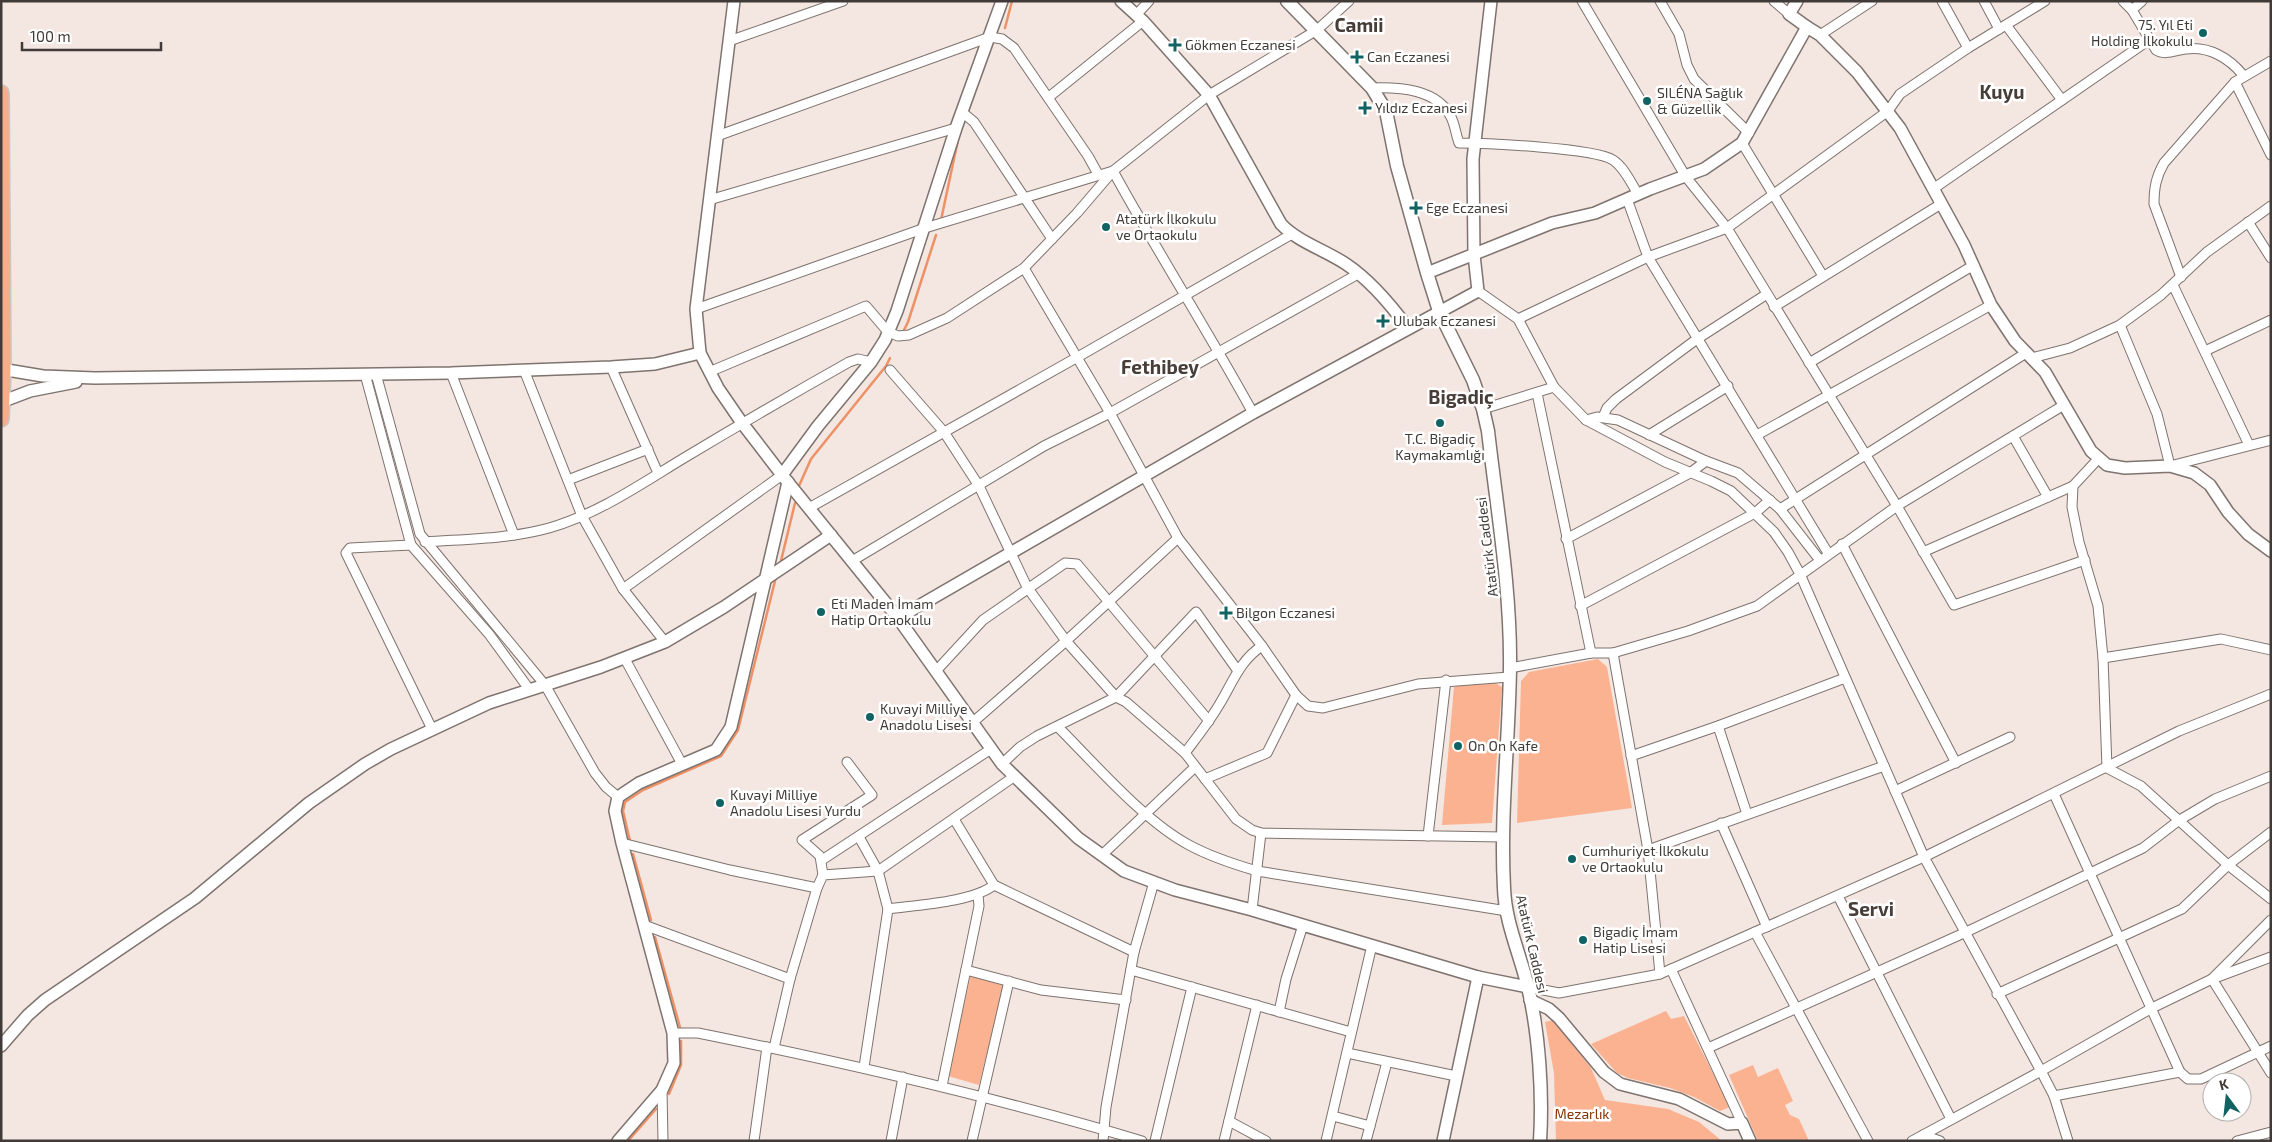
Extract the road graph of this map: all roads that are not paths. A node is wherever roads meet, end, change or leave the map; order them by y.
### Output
1 (734, 1) edge
2 (843, 1) edge
3 (1002, 1) edge
4 (1121, 1) edge
5 (1148, 1) edge
6 (1287, 1) edge
7 (1349, 1) edge
8 (1491, 1) edge
9 (1582, 1) edge
10 (1660, 1) edge
11 (1774, 1) edge
12 (1797, 1) edge
13 (1872, 1) edge
14 (1942, 1) edge
15 (1984, 1) edge
16 (2045, 1) edge
17 (2123, 1) edge
18 (2142, 1) edge
19 (824, 5) edge
20 (2132, 10) junction
21 (1790, 14) junction
22 (1140, 18) junction
23 (1808, 27) junction
24 (2002, 27) junction
25 (1317, 30) junction
26 (1820, 35) junction
27 (990, 37) junction
28 (2149, 40) junction
29 (729, 41) junction
30 (1968, 48) junction
31 (2271, 61) edge
32 (2243, 76) junction
33 (2235, 82) junction
34 (1372, 88) junction
35 (1, 93) edge
36 (1209, 95) junction
37 (1049, 98) junction
38 (2062, 100) junction
39 (962, 112) junction
40 (1888, 112) junction
41 (956, 128) junction
42 (717, 136) junction
43 (1746, 138) junction
44 (1474, 143) junction
45 (2271, 155) edge
46 (1113, 171) junction
47 (1098, 174) junction
48 (1686, 177) junction
49 (1933, 189) junction
50 (1774, 193) junction
51 (1633, 196) junction
52 (1025, 198) junction
53 (709, 200) junction
54 (1941, 204) junction
55 (2271, 206) edge
56 (2248, 222) junction
57 (924, 228) junction
58 (1727, 228) junction
59 (1292, 234) junction
60 (1052, 239) junction
61 (1474, 255) junction
62 (1648, 257) junction
63 (2271, 258) edge
64 (1974, 265) junction
65 (1024, 268) junction
66 (1427, 273) junction
67 (1358, 274) junction
68 (1823, 276) junction
69 (2181, 277) junction
70 (2173, 285) junction
71 (1478, 291) junction
72 (1766, 294) junction
73 (1184, 296) junction
74 (1990, 305) junction
75 (1774, 307) junction
76 (696, 309) junction
77 (1439, 311) junction
78 (1518, 319) junction
79 (2271, 320) edge
80 (2120, 325) junction
81 (1408, 328) junction
82 (888, 332) junction
83 (1697, 339) junction
84 (1219, 351) junction
85 (2205, 351) junction
86 (700, 353) junction
87 (2029, 355) junction
88 (1076, 358) junction
89 (872, 362) junction
90 (1809, 363) junction
91 (612, 367) junction
92 (2, 369) edge
93 (524, 370) junction
94 (890, 370) dead end
95 (710, 372) junction
96 (451, 373) junction
97 (371, 374) junction
98 (95, 378) junction
99 (1728, 386) junction
100 (1554, 387) junction
101 (1537, 393) junction
102 (1828, 395) junction
103 (2, 401) edge
104 (2064, 405) junction
105 (1483, 409) junction
106 (1110, 413) junction
107 (1253, 413) junction
108 (1603, 417) junction
109 (1, 419) edge
110 (1586, 420) junction
111 (742, 423) junction
112 (944, 432) junction
113 (1757, 434) junction
114 (1649, 435) junction
115 (2012, 436) junction
116 (2271, 440) edge
117 (2249, 445) junction
118 (648, 449) junction
119 (1865, 454) junction
120 (2099, 458) junction
121 (1706, 461) junction
122 (2170, 466) junction
123 (658, 473) junction
124 (1690, 473) junction
125 (1144, 475) junction
126 (785, 479) junction
127 (568, 480) junction
128 (979, 486) junction
129 (2073, 486) junction
130 (2048, 497) junction
131 (1770, 500) junction
132 (1796, 500) junction
133 (1897, 506) junction
134 (809, 508) junction
135 (1780, 508) junction
136 (1755, 513) junction
137 (582, 516) junction
138 (514, 535) junction
139 (831, 535) junction
140 (1178, 538) junction
141 (1566, 539) junction
142 (425, 542) junction
143 (1842, 544) junction
144 (412, 545) junction
145 (2271, 551) edge
146 (1923, 552) junction
147 (1011, 553) junction
148 (1828, 553) junction
149 (852, 560) junction
150 (1819, 560) junction
151 (2085, 560) junction
152 (1800, 574) junction
153 (765, 579) junction
154 (1027, 588) junction
155 (623, 589) junction
156 (1108, 601) junction
157 (1580, 606) junction
158 (898, 618) junction
159 (1066, 641) junction
160 (665, 642) junction
161 (1262, 646) junction
162 (2271, 650) edge
163 (1591, 653) junction
164 (1613, 653) junction
165 (1154, 655) junction
166 (625, 658) junction
167 (2103, 658) junction
168 (936, 671) junction
169 (1238, 671) junction
170 (1510, 673) junction
171 (1845, 678) junction
172 (1446, 680) junction
173 (544, 685) junction
174 (529, 689) junction
175 (2271, 694) edge
176 (1296, 695) junction
177 (1116, 697) junction
178 (1209, 721) junction
179 (972, 723) junction
180 (1718, 726) junction
181 (1058, 727) junction
182 (432, 730) junction
183 (2010, 737) dead end
184 (991, 749) junction
185 (1185, 753) junction
186 (1631, 756) junction
187 (847, 762) dead end
188 (1956, 763) junction
189 (682, 764) junction
190 (1002, 764) junction
191 (1884, 766) junction
192 (1195, 767) junction
193 (2107, 768) junction
194 (1015, 776) junction
195 (2271, 776) edge
196 (1205, 779) junction
197 (1895, 791) junction
198 (2054, 794) junction
199 (618, 797) junction
200 (1144, 813) junction
201 (1747, 814) junction
202 (954, 819) junction
203 (2178, 821) junction
204 (1721, 823) junction
205 (2271, 832) edge
206 (1261, 834) junction
207 (1428, 836) junction
208 (859, 837) junction
209 (1503, 837) junction
210 (622, 843) junction
211 (1648, 850) junction
212 (1102, 854) junction
213 (1924, 857) junction
214 (822, 860) junction
215 (2228, 865) junction
216 (878, 871) junction
217 (1257, 871) junction
218 (2090, 873) junction
219 (823, 875) junction
220 (1154, 882) junction
221 (994, 885) junction
222 (817, 888) junction
223 (978, 895) junction
224 (1838, 896) junction
225 (2271, 898) edge
226 (888, 909) junction
227 (1252, 910) junction
228 (1507, 911) junction
229 (2271, 920) edge
230 (644, 925) junction
231 (1303, 925) junction
232 (1767, 927) junction
233 (1756, 932) junction
234 (1964, 933) junction
235 (2119, 937) junction
236 (1372, 945) junction
237 (1134, 952) junction
238 (2271, 957) edge
239 (1671, 969) junction
240 (966, 970) junction
241 (1131, 970) junction
242 (1877, 972) junction
243 (1660, 974) junction
244 (1478, 978) junction
245 (790, 979) junction
246 (2212, 979) junction
247 (1009, 981) junction
248 (1192, 987) junction
249 (1528, 987) junction
250 (1998, 994) junction
251 (1126, 1000) junction
252 (1530, 1000) junction
253 (1257, 1005) junction
254 (2152, 1008) junction
255 (1796, 1009) junction
256 (1280, 1012) junction
257 (1352, 1032) junction
258 (673, 1033) junction
259 (1, 1046) edge
260 (2271, 1046) edge
261 (771, 1048) junction
262 (1708, 1048) junction
263 (2256, 1052) junction
264 (1346, 1053) junction
265 (1387, 1062) junction
266 (864, 1067) junction
267 (2041, 1071) junction
268 (2180, 1072) junction
269 (2271, 1073) edge
270 (903, 1076) junction
271 (1456, 1076) junction
272 (942, 1086) junction
273 (662, 1090) junction
274 (983, 1096) junction
275 (2054, 1096) junction
276 (1333, 1116) junction
277 (1951, 1119) junction
278 (1229, 1121) junction
279 (1742, 1124) junction
280 (1370, 1126) junction
281 (1104, 1130) junction
282 (2271, 1132) edge
283 (1923, 1134) junction
284 (618, 1141) edge
285 (663, 1141) edge
286 (754, 1141) edge
287 (891, 1141) edge
288 (972, 1141) edge
289 (1103, 1141) edge
290 (1142, 1141) edge
291 (1156, 1141) edge
292 (1224, 1141) edge
293 (1266, 1141) edge
294 (1326, 1141) edge
295 (1366, 1141) edge
296 (1442, 1141) edge
297 (1540, 1141) edge
298 (1750, 1141) edge
299 (1868, 1141) edge
300 (1912, 1141) edge
301 (1940, 1141) edge
302 (2068, 1141) edge
303 (2237, 1141) edge

1 - 29 street
2 - 19 street
3 - 27 street
4 - 22 street
5 - 22 street
6 - 25 main road, Atatürk Caddesi
7 - 25 street
8 - 44 street
9 - 48 street
10 - 43 street
11 - 21 street
12 - 21 street
13 - 26 street
14 - 30 street
15 - 24 street
16 - 24 street
17 - 20 street
18 - 20 street
19 - 29 street
20 - 28 street
21 - 23 street
22 - 36 street
22 - 37 street
23 - 26 street
23 - 43 street
24 - 30 street
24 - 38 street
25 - 34 main road, Atatürk Caddesi
25 - 36 street
26 - 40 street
27 - 37 street
27 - 39 street
27 - 42 street
28 - 32 street
28 - 38 street
29 - 42 street
30 - 40 street
31 - 32 street
32 - 33 street
33 - 45 street
33 - 69 street
34 - 44 street
34 - 66 main road, Atatürk Caddesi
35 - 92 highway
36 - 46 street
36 - 59 street
37 - 47 street
38 - 49 street
39 - 41 street
39 - 52 street
40 - 49 street
40 - 50 street
41 - 53 street
41 - 57 street
42 - 53 street
43 - 48 street
43 - 50 street
44 - 51 street
44 - 61 street
46 - 47 street
46 - 60 street
46 - 73 street
47 - 52 street
48 - 51 street
48 - 58 street
49 - 54 street
50 - 58 street
50 - 68 street
51 - 61 street
51 - 62 street
52 - 57 street
52 - 60 street
53 - 76 street
54 - 64 street
54 - 68 street
55 - 56 street
56 - 63 street
56 - 69 street
57 - 76 street
57 - 82 street
58 - 62 street
58 - 72 street
59 - 67 street
59 - 73 street
60 - 65 street
61 - 66 street
61 - 71 street
62 - 78 street
62 - 83 street
64 - 74 street
64 - 90 street
65 - 82 street
65 - 88 street
66 - 77 main road, Atatürk Caddesi
67 - 81 street
67 - 84 street
68 - 75 street
69 - 70 street
70 - 80 street
70 - 85 street
71 - 77 street
71 - 78 street
72 - 75 street
72 - 83 street
73 - 84 street
73 - 88 street
74 - 87 street
74 - 102 street
75 - 90 street
76 - 86 street
77 - 81 street
77 - 105 main road, Atatürk Caddesi
78 - 100 street
79 - 85 street
80 - 87 street
80 - 122 street
81 - 107 street
82 - 89 street
82 - 95 street
83 - 99 street
83 - 108 street
84 - 106 street
84 - 107 street
85 - 117 street
86 - 91 street
86 - 95 street
87 - 104 street
87 - 119 street
88 - 106 street
88 - 112 street
89 - 111 street
89 - 126 street
90 - 102 street
91 - 93 street
91 - 118 street
92 - 98 street
92 - 103 highway
93 - 96 street
93 - 127 street
94 - 112 street
95 - 111 street
96 - 97 street
96 - 138 street
97 - 98 street
97 - 142 street
97 - 144 street
98 - 103 street
99 - 113 street
99 - 114 street
100 - 101 street
100 - 110 street
101 - 105 street
101 - 141 street
102 - 113 street
102 - 119 street
103 - 109 highway
104 - 115 street
104 - 120 street
105 - 170 main road, Atatürk Caddesi
106 - 125 street
106 - 128 street
107 - 125 street
108 - 110 street
108 - 114 street
110 - 124 street
111 - 123 street
111 - 126 street
112 - 128 street
112 - 134 street
113 - 132 street
114 - 121 street
115 - 130 street
115 - 133 street
116 - 117 street
117 - 122 street
118 - 123 street
118 - 127 street
119 - 132 street
119 - 133 street
120 - 122 street
120 - 129 street
121 - 124 street
121 - 131 street
122 - 145 street
123 - 137 street
124 - 136 street
124 - 141 street
125 - 140 street
125 - 147 street
126 - 134 street
126 - 153 street
126 - 155 street
127 - 137 street
128 - 147 street
128 - 149 street
129 - 130 street
129 - 151 street
130 - 146 street
131 - 135 street
131 - 136 street
132 - 135 street
132 - 148 street
133 - 143 street
133 - 146 street
134 - 139 street
135 - 150 street
136 - 152 street
136 - 157 street
137 - 138 street
137 - 155 street
138 - 142 street
139 - 149 street
139 - 153 street
140 - 156 street
140 - 161 street
141 - 157 street
142 - 173 street
143 - 148 street
143 - 188 street
144 - 174 street
144 - 182 street
146 - 151 street
147 - 154 street
147 - 158 street
148 - 150 street
149 - 158 street
150 - 152 street
151 - 167 street
152 - 164 street
152 - 171 street
153 - 160 street
153 - 189 street
154 - 156 street
154 - 159 street
154 - 168 street
155 - 160 street
156 - 159 street
156 - 165 street
157 - 163 street
158 - 168 street
159 - 177 street
159 - 179 street
160 - 166 street
161 - 169 street
161 - 176 street
162 - 167 street
163 - 164 street
163 - 170 street
164 - 186 street
165 - 169 street
165 - 177 street
165 - 178 street
166 - 173 street
166 - 189 street
167 - 193 street
168 - 179 street
169 - 178 street
170 - 172 street
170 - 209 main road, Atatürk Caddesi
171 - 180 street
171 - 191 street
172 - 176 street
172 - 207 street
173 - 174 street
173 - 199 street
174 - 182 street
175 - 193 street
176 - 196 street
177 - 181 street
177 - 185 street
178 - 185 street
179 - 184 street
180 - 186 street
180 - 201 street
181 - 190 street
181 - 200 street
182 - 259 street
183 - 188 street
184 - 190 street
184 - 208 street
185 - 192 street
186 - 211 street
187 - 214 street
188 - 197 street
189 - 199 street
190 - 194 street
191 - 197 street
191 - 201 street
192 - 196 street
192 - 200 street
193 - 198 street
193 - 203 street
194 - 202 street
194 - 212 street
195 - 203 street
196 - 206 street
197 - 213 street
198 - 213 street
198 - 218 street
199 - 210 street
200 - 212 street
200 - 217 street
201 - 204 street
202 - 216 street
202 - 221 street
203 - 215 street
203 - 218 street
204 - 211 street
204 - 232 street
205 - 215 street
206 - 207 street
206 - 217 street
207 - 209 street
208 - 214 street
208 - 216 street
209 - 228 main road, Atatürk Caddesi
210 - 222 street
210 - 230 street
211 - 243 street
212 - 220 street
213 - 224 street
213 - 234 street
214 - 219 street
215 - 225 street
215 - 235 street
216 - 219 street
216 - 226 street
217 - 227 street
217 - 228 street
218 - 234 street
218 - 235 street
219 - 222 street
220 - 227 street
220 - 237 street
221 - 223 street
221 - 237 street
222 - 245 street
223 - 226 street
223 - 240 street
224 - 232 street
224 - 242 street
226 - 266 street
227 - 231 street
228 - 249 main road, Atatürk Caddesi
229 - 246 street
230 - 245 street
230 - 258 street
231 - 236 street
231 - 256 street
232 - 233 street
233 - 239 street
233 - 255 street
234 - 242 street
234 - 250 street
235 - 250 street
235 - 254 street
236 - 244 street
236 - 257 street
237 - 241 street
238 - 246 street
239 - 243 street
239 - 262 street
240 - 247 street
240 - 272 street
241 - 248 street
241 - 251 street
242 - 255 street
242 - 277 street
243 - 249 street
244 - 249 street
244 - 271 street
245 - 261 street
246 - 254 street
246 - 263 street
247 - 251 street
247 - 274 street
248 - 253 street
248 - 291 street
249 - 252 main road, Atatürk Caddesi
250 - 267 street
251 - 281 street
252 - 279 street
252 - 297 main road, Atatürk Caddesi
253 - 256 street
253 - 278 street
254 - 267 street
254 - 268 street
255 - 262 street
255 - 299 street
256 - 257 street
257 - 264 street
258 - 261 street
258 - 273 street
260 - 263 street
261 - 266 street
261 - 286 street
262 - 279 street
263 - 268 street
263 - 269 street
264 - 265 street
264 - 276 street
265 - 271 street
265 - 280 street
266 - 270 street
267 - 275 street
267 - 277 street
268 - 275 street
270 - 272 street
270 - 287 street
271 - 296 street
272 - 274 street
273 - 284 street
273 - 285 street
274 - 281 street
274 - 288 street
275 - 302 street
276 - 280 street
276 - 294 street
277 - 283 street
278 - 292 street
278 - 293 street
279 - 298 street
280 - 295 street
281 - 289 street
281 - 290 street
282 - 303 street
283 - 300 street
283 - 301 street

